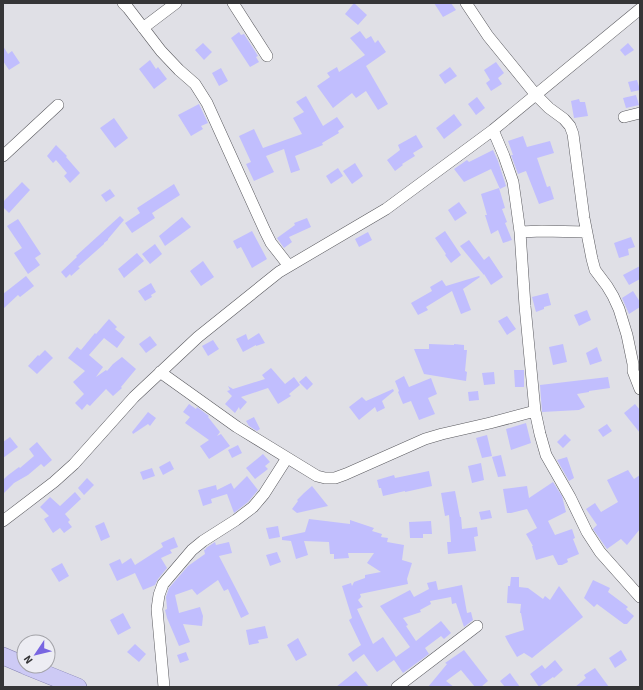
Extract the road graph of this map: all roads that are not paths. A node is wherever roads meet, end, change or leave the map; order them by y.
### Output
1 (123, 3) edge
2 (176, 3) edge
3 (234, 3) edge
4 (466, 3) edge
5 (640, 8) edge
6 (143, 28) junction
7 (267, 56) dead end
8 (536, 95) junction
9 (58, 105) dead end
10 (640, 113) edge
11 (624, 117) dead end
12 (492, 130) junction
13 (3, 156) edge
14 (520, 232) junction
15 (586, 232) junction
16 (289, 266) junction
17 (160, 372) junction
18 (640, 389) edge
19 (535, 411) junction
20 (287, 458) junction
21 (3, 521) edge
22 (640, 597) edge
23 (477, 626) dead end
24 (3, 656) edge
25 (16, 662) edge
26 (45, 674) edge
27 (78, 687) edge
28 (164, 687) edge
29 (397, 687) edge

1 - 6 street
2 - 6 street
3 - 7 street
4 - 8 street
5 - 8 street
6 - 16 street
8 - 12 street
8 - 15 street
9 - 13 street
10 - 11 street
12 - 14 street
12 - 16 street
14 - 15 street
14 - 19 street
15 - 18 street
16 - 17 street
17 - 20 street
17 - 21 street
19 - 20 street
19 - 22 street
20 - 28 street
23 - 29 street
24 - 25 main road
26 - 27 main road

